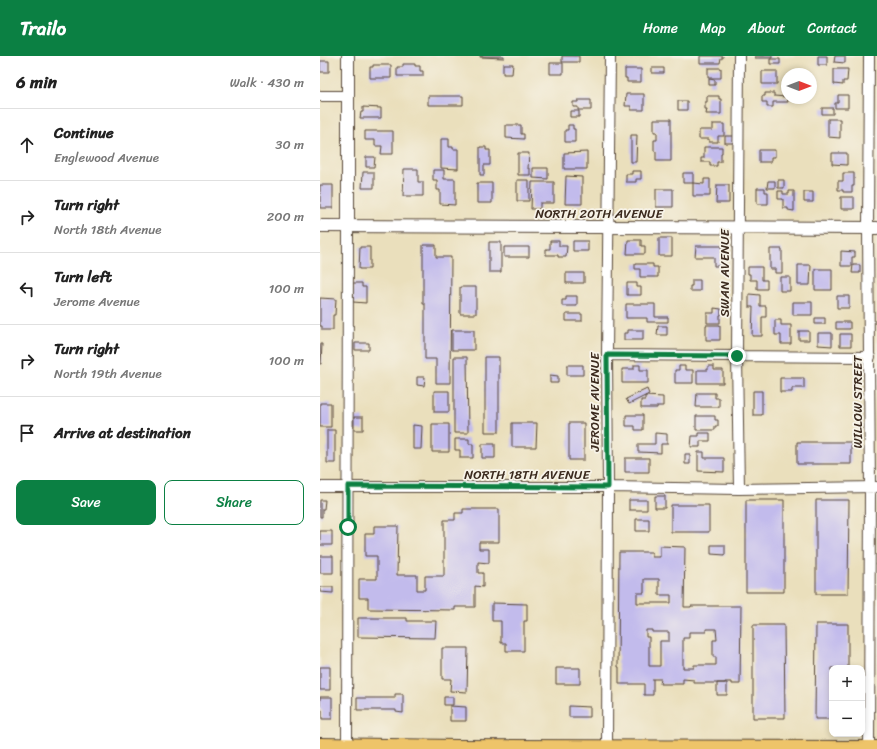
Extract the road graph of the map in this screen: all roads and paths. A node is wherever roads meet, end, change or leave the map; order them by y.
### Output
1 (348, 56) edge
2 (610, 56) edge
3 (739, 56) edge
4 (869, 56) edge
5 (320, 96) edge
6 (348, 96) junction
7 (320, 226) edge
8 (348, 226) junction
9 (608, 227) junction
10 (738, 228) junction
11 (873, 228) edge
12 (607, 355) junction
13 (737, 356) junction
14 (870, 357) junction
15 (320, 486) edge
16 (348, 486) junction
17 (608, 487) junction
18 (874, 487) edge
19 (739, 489) junction
20 (320, 746) edge
21 (347, 748) edge
22 (607, 748) edge
23 (687, 749) edge
24 (869, 749) edge
25 (877, 749) edge

1 - 6 street
2 - 9 street, JEROME AVENUE
3 - 10 street, SWAN AVENUE
4 - 11 street, WILLOW STREET
5 - 6 street
6 - 8 street
7 - 8 street, NORTH 20TH AVENUE
8 - 9 street, NORTH 20TH AVENUE
8 - 16 street
9 - 10 street, NORTH 20TH AVENUE
9 - 12 street, JEROME AVENUE
10 - 11 street, NORTH 20TH AVENUE
10 - 13 street, SWAN AVENUE
11 - 14 street, WILLOW STREET
12 - 13 street
12 - 17 street, JEROME AVENUE
13 - 14 street
13 - 19 street, SWAN AVENUE
14 - 18 street, WILLOW STREET
15 - 16 street, NORTH 18TH AVENUE
16 - 17 street, NORTH 18TH AVENUE
16 - 21 street
17 - 19 street, NORTH 18TH AVENUE
17 - 22 street, JEROME AVENUE
18 - 19 street, NORTH 18TH AVENUE
18 - 24 street, WILLOW STREET
20 - 21 main road
21 - 22 main road
22 - 23 main road
23 - 24 main road
24 - 25 main road

